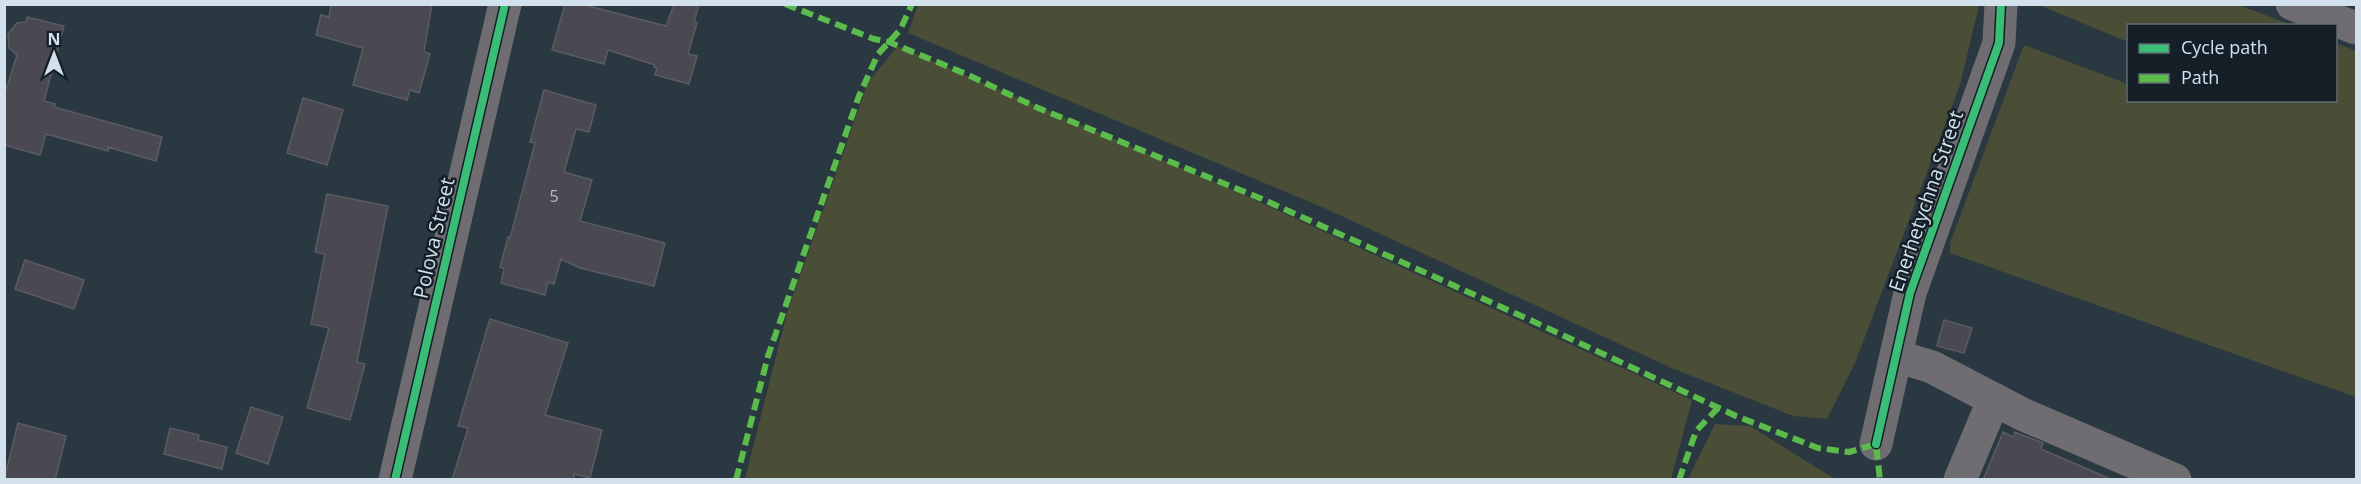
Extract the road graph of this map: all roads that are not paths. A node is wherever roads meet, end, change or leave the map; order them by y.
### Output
1 (505, 4) edge
2 (2001, 4) edge
3 (2292, 4) edge
4 (2356, 28) edge
5 (1896, 356) junction
6 (1994, 399) junction
7 (1876, 444) dead end
8 (394, 480) edge
9 (1960, 480) edge
10 (2175, 480) edge

1 - 8 street, Polova Street
2 - 5 street, Enerhetychna Street
3 - 4 street
5 - 6 street
5 - 7 street, Enerhetychna Street
6 - 9 street
6 - 10 street

